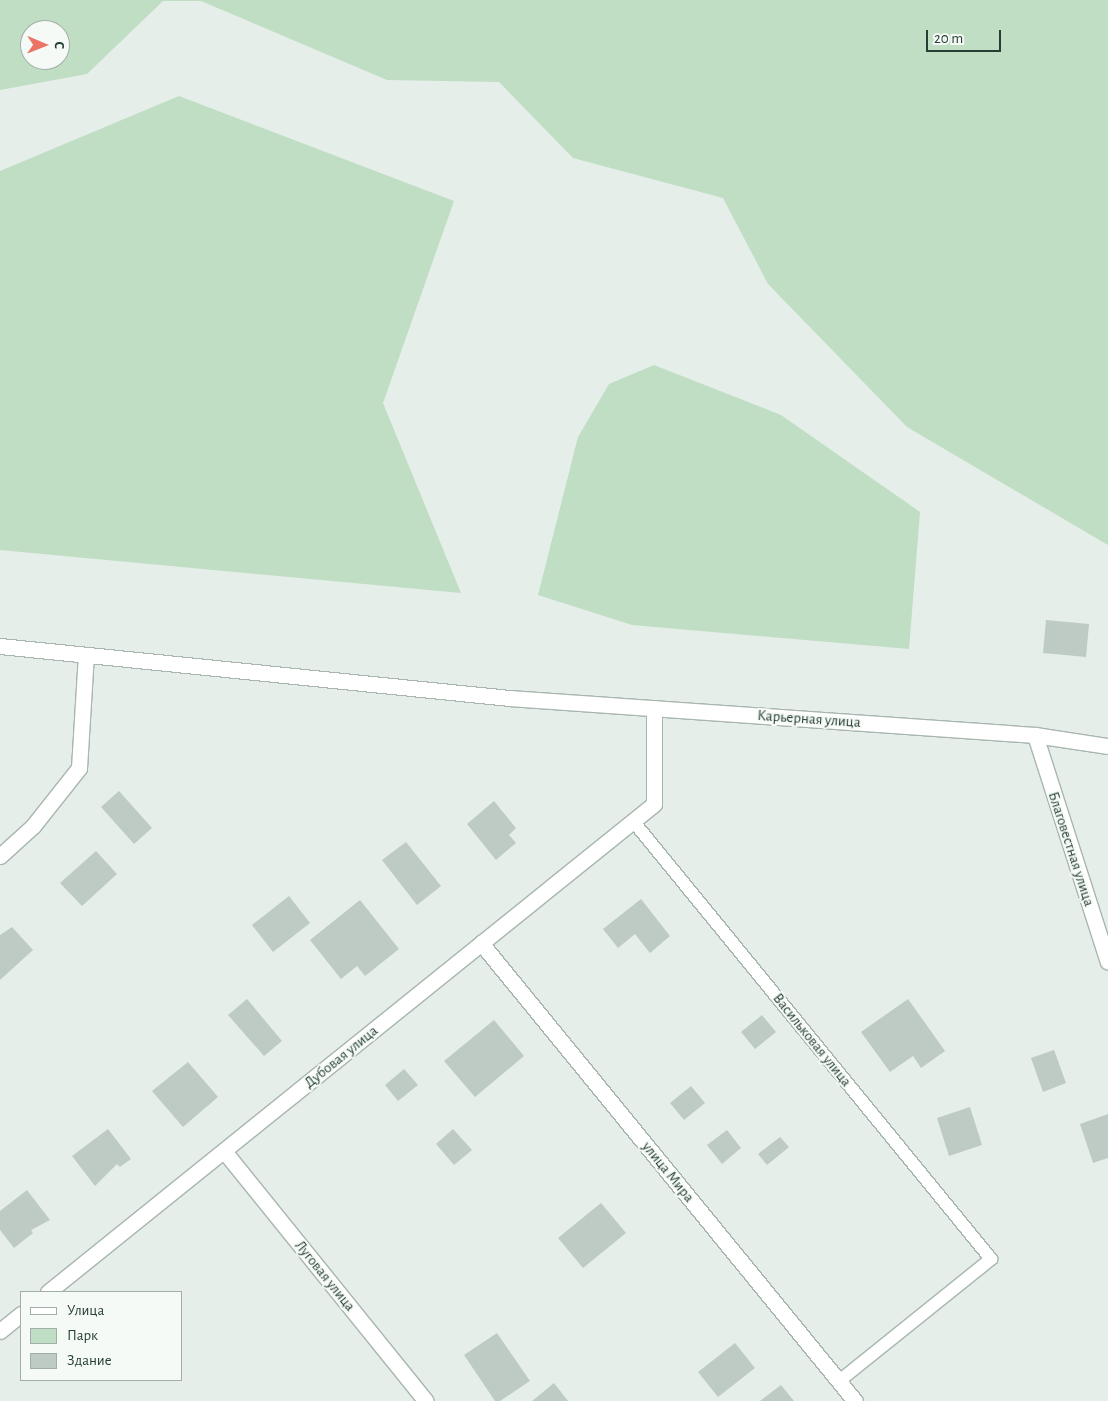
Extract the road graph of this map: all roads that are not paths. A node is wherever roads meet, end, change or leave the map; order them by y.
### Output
1 (0, 646) edge
2 (86, 655) junction
3 (654, 708) junction
4 (1035, 735) junction
5 (1108, 746) edge
6 (633, 821) junction
7 (0, 856) edge
8 (481, 944) junction
9 (1108, 962) edge
10 (224, 1151) junction
11 (49, 1291) edge
12 (20, 1315) edge
13 (0, 1331) edge
14 (839, 1381) junction
15 (426, 1401) edge
16 (855, 1401) edge

1 - 2 street, Карьерная улица
2 - 3 street, Карьерная улица
2 - 7 street
3 - 4 street, Карьерная улица
3 - 6 street, Дубовая улица
4 - 5 street, Карьерная улица
4 - 9 street, Благовестная улица
6 - 8 street, Дубовая улица
6 - 14 lane, Васильковая улица
8 - 10 street, Дубовая улица
8 - 14 street, улица Мира
10 - 11 street, Дубовая улица
10 - 15 street, Луговая улица
12 - 13 street
14 - 16 street, улица Мира

